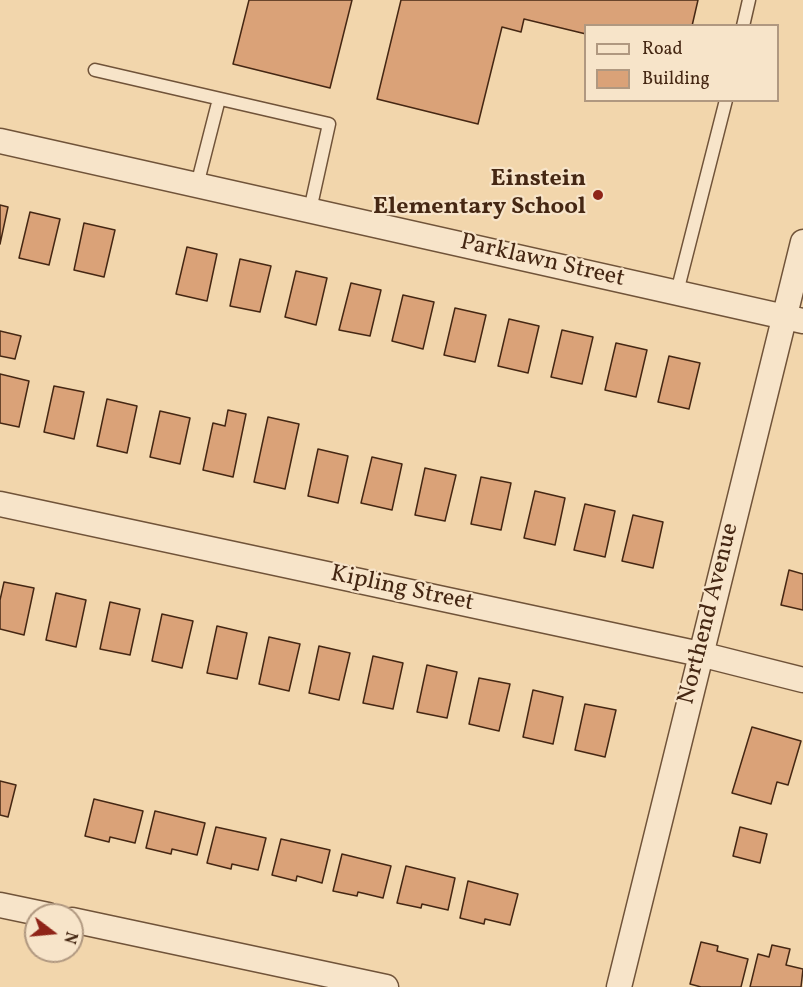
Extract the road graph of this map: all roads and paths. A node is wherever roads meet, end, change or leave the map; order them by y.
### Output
1 (749, 0) edge
2 (743, 24) edge
3 (95, 70) dead end
4 (219, 99) junction
5 (725, 102) edge
6 (0, 141) edge
7 (197, 185) junction
8 (310, 210) junction
9 (803, 242) edge
10 (677, 292) junction
11 (794, 319) edge
12 (0, 504) edge
13 (700, 654) junction
14 (803, 680) edge
15 (0, 905) edge
16 (24, 910) edge
17 (84, 923) edge
18 (386, 987) edge
19 (619, 987) edge

1 - 2 lane
3 - 4 lane
4 - 7 lane
4 - 8 lane
5 - 10 lane
6 - 7 street, Parklawn Street
7 - 8 street, Parklawn Street
8 - 10 street, Parklawn Street
9 - 11 street, Northend Avenue
10 - 11 street, Parklawn Street
11 - 13 street, Northend Avenue
12 - 13 street, Kipling Street
13 - 14 street, Kipling Street
13 - 19 street, Northend Avenue
15 - 16 street
17 - 18 street

